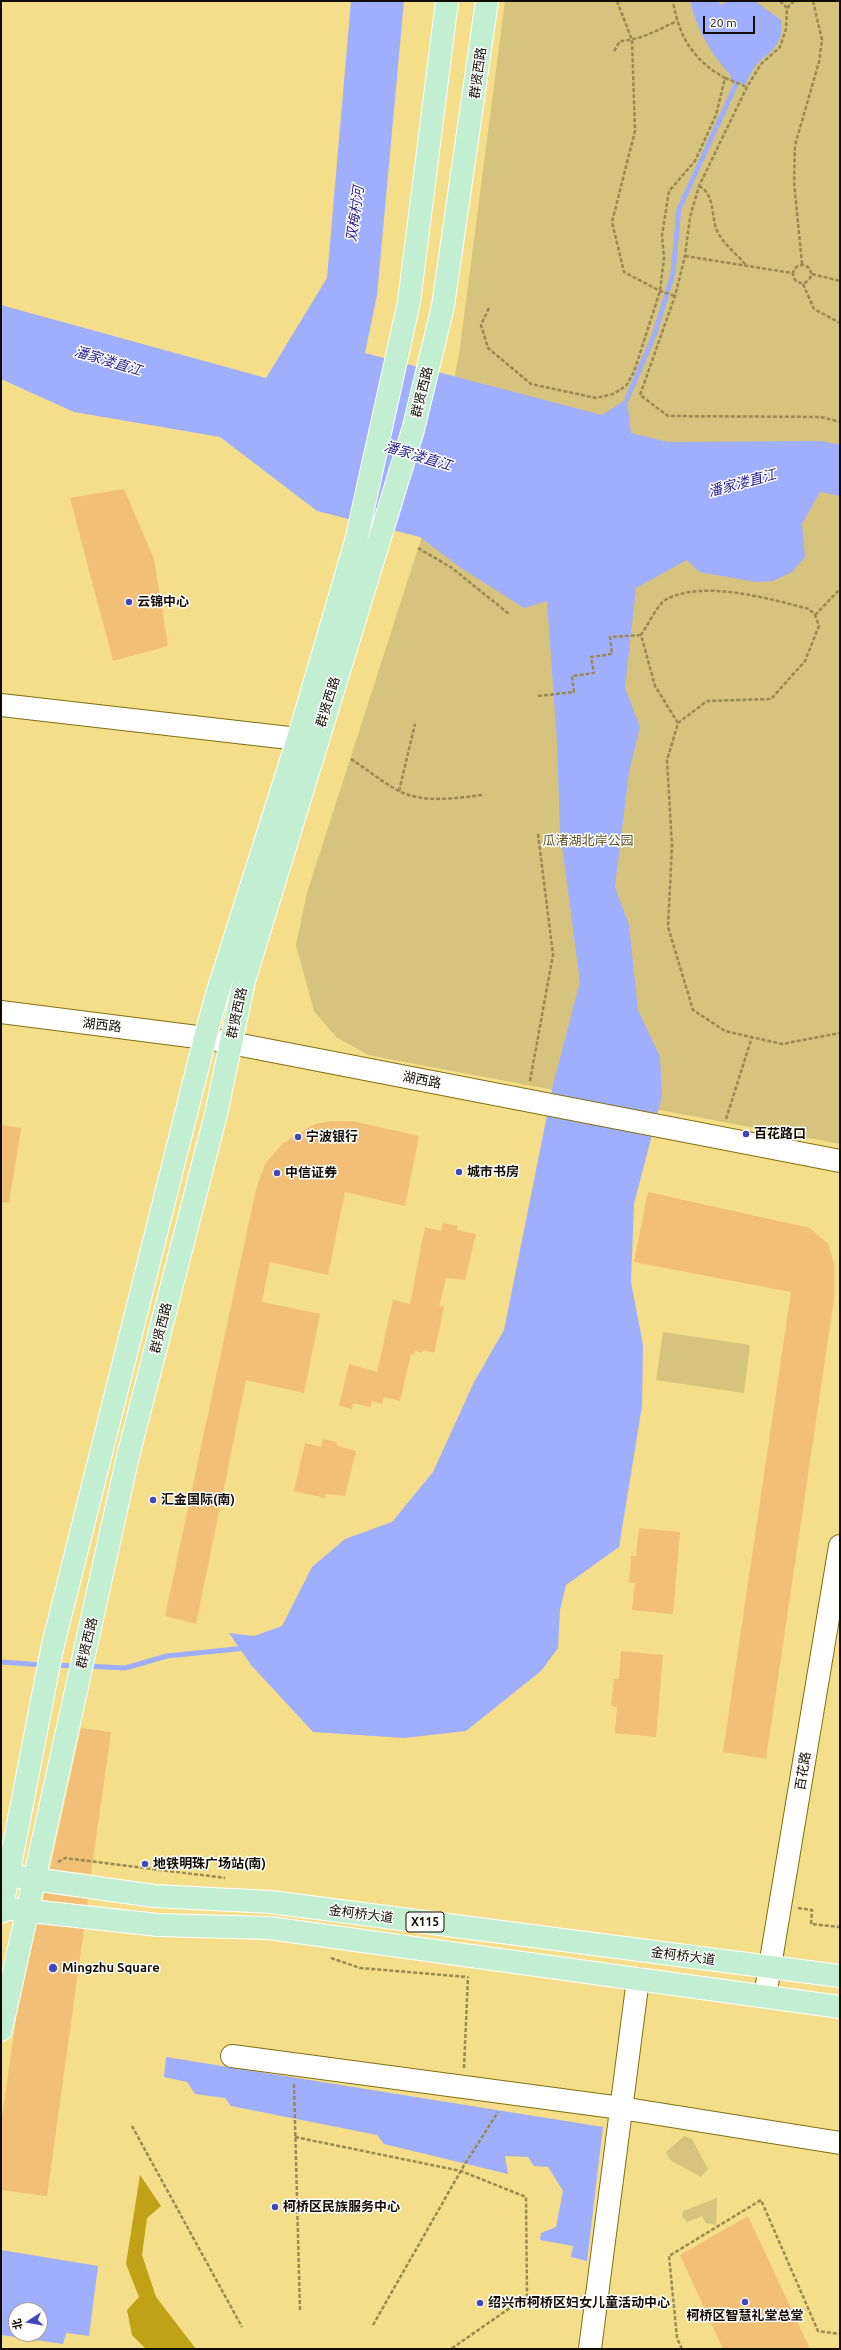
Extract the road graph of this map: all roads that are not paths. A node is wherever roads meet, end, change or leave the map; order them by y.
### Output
1 (448, 1) edge
2 (487, 1) edge
3 (1, 705) edge
4 (298, 740) junction
5 (1, 1012) edge
6 (205, 1038) junction
7 (231, 1043) junction
8 (840, 1161) edge
9 (840, 1546) edge
10 (5, 1875) edge
11 (34, 1879) junction
12 (1, 1909) edge
13 (26, 1911) junction
14 (770, 1967) junction
15 (840, 1976) edge
16 (638, 1979) junction
17 (765, 1996) junction
18 (840, 2007) edge
19 (1, 2030) edge
20 (232, 2056) dead end
21 (621, 2108) junction
22 (840, 2143) edge
23 (590, 2349) edge

1 - 4 main road, 群贤西路
2 - 7 main road, 群贤西路
3 - 4 street
4 - 6 main road, 群贤西路
5 - 6 street, 湖西路
6 - 7 street, 湖西路
6 - 10 main road, 群贤西路
7 - 8 street, 湖西路
7 - 11 main road, 群贤西路
9 - 14 street, 百花路
10 - 11 main road, 金柯桥大道 / X115
10 - 12 main road, 群贤西路
11 - 13 main road, 群贤西路
11 - 14 main road, 金柯桥大道 / X115
12 - 13 main road, 金柯桥大道
13 - 16 main road, 金柯桥大道 / X115
13 - 19 main road, 群贤西路
14 - 15 main road, 金柯桥大道 / X115
14 - 17 street, 百花路
16 - 17 main road, 金柯桥大道 / X115
16 - 21 street
17 - 18 main road, 金柯桥大道 / X115
20 - 21 street
21 - 22 street
21 - 23 street

